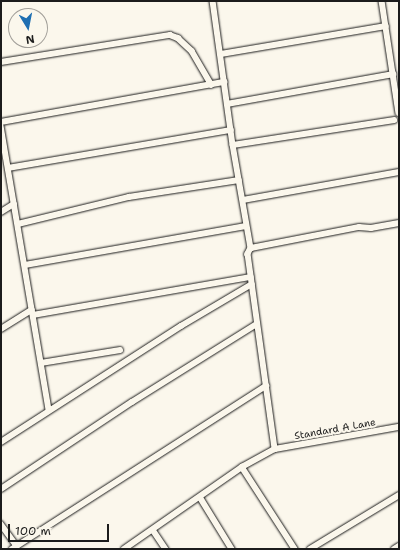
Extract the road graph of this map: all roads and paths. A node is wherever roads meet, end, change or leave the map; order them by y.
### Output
1 (213, 1) edge
2 (382, 1) edge
3 (386, 26) junction
4 (220, 54) junction
5 (1, 62) edge
6 (393, 74) junction
7 (224, 82) junction
8 (212, 85) junction
9 (227, 104) junction
10 (399, 113) edge
11 (394, 120) dead end
12 (1, 122) edge
13 (1, 126) edge
14 (230, 130) junction
15 (233, 144) junction
16 (8, 168) junction
17 (399, 172) edge
18 (239, 180) junction
19 (243, 200) junction
20 (14, 204) junction
21 (1, 212) edge
22 (399, 223) edge
23 (18, 224) junction
24 (246, 226) junction
25 (251, 248) junction
26 (25, 265) junction
27 (251, 277) junction
28 (252, 284) junction
29 (33, 312) junction
30 (257, 324) junction
31 (1, 329) edge
32 (120, 350) dead end
33 (41, 363) junction
34 (266, 386) junction
35 (49, 410) junction
36 (399, 427) edge
37 (1, 442) edge
38 (274, 449) junction
39 (242, 467) junction
40 (1, 489) edge
41 (399, 495) edge
42 (200, 496) junction
43 (1, 524) edge
44 (153, 530) junction
45 (399, 546) edge
46 (15, 547) edge
47 (124, 549) edge
48 (166, 549) edge
49 (232, 549) edge
50 (295, 549) edge
51 (310, 549) edge
52 (394, 549) edge

1 - 4 street
2 - 3 street
3 - 4 street
3 - 6 street
4 - 7 street
5 - 8 street
6 - 9 street
6 - 10 street
7 - 8 street
7 - 9 street
8 - 12 street
9 - 14 street
11 - 15 street
13 - 16 street
14 - 15 street
14 - 16 street
15 - 18 street
16 - 20 street
17 - 19 street
18 - 19 street
18 - 23 street
19 - 24 street
20 - 21 street
20 - 23 street
22 - 25 street
23 - 26 street
24 - 25 street
24 - 26 street
25 - 27 street
26 - 29 street
27 - 28 street
27 - 29 street
28 - 30 street
28 - 35 street
29 - 31 street
29 - 33 street
30 - 34 street
30 - 40 street
32 - 33 street
33 - 35 street
34 - 38 street
34 - 46 street
35 - 37 street
36 - 38 street, Standard A Lane
38 - 39 street, Standard A Lane
39 - 42 street, Standard A Lane
39 - 50 street
41 - 51 street
42 - 44 street, Standard A Lane
42 - 49 street
43 - 46 street
44 - 47 street, Standard A Lane
44 - 48 street
45 - 52 street

